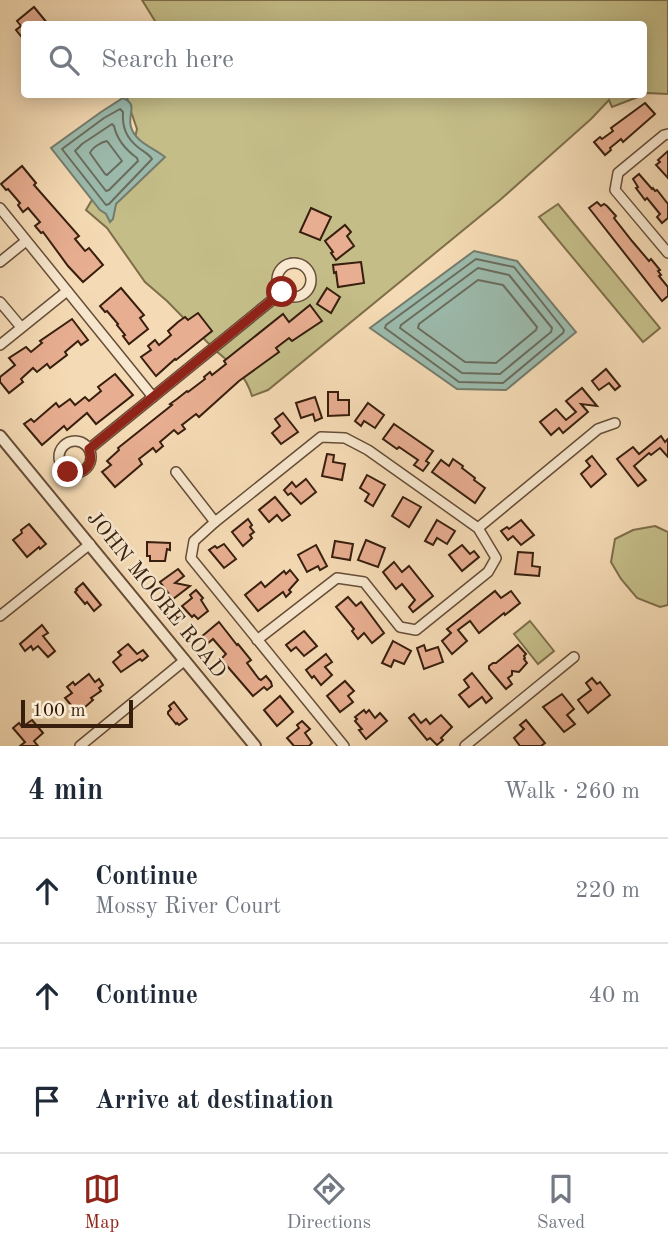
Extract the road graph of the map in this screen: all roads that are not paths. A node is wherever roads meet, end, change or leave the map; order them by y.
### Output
1 (668, 134) edge
2 (0, 208) edge
3 (26, 241) junction
4 (668, 253) edge
5 (0, 261) edge
6 (67, 291) junction
7 (282, 292) dead end
8 (0, 302) edge
9 (21, 327) junction
10 (0, 345) edge
11 (153, 397) junction
12 (615, 423) dead end
13 (0, 436) edge
14 (89, 449) dead end
15 (176, 472) dead end
16 (215, 522) junction
17 (478, 528) junction
18 (90, 544) junction
19 (0, 616) edge
20 (257, 640) junction
21 (574, 657) dead end
22 (186, 660) junction
23 (80, 746) edge
24 (255, 746) edge
25 (343, 746) edge
26 (465, 746) edge

1 - 4 street
2 - 3 street
3 - 5 street
3 - 6 street
6 - 9 street
6 - 11 street
7 - 11 street
8 - 9 street
9 - 10 street
11 - 14 street
12 - 17 street
13 - 18 street, JOHN MOORE ROAD
15 - 16 street
16 - 17 street
16 - 20 street
17 - 20 street
18 - 19 street
18 - 22 street, JOHN MOORE ROAD
20 - 25 street
21 - 26 street
22 - 23 street
22 - 24 street, JOHN MOORE ROAD

